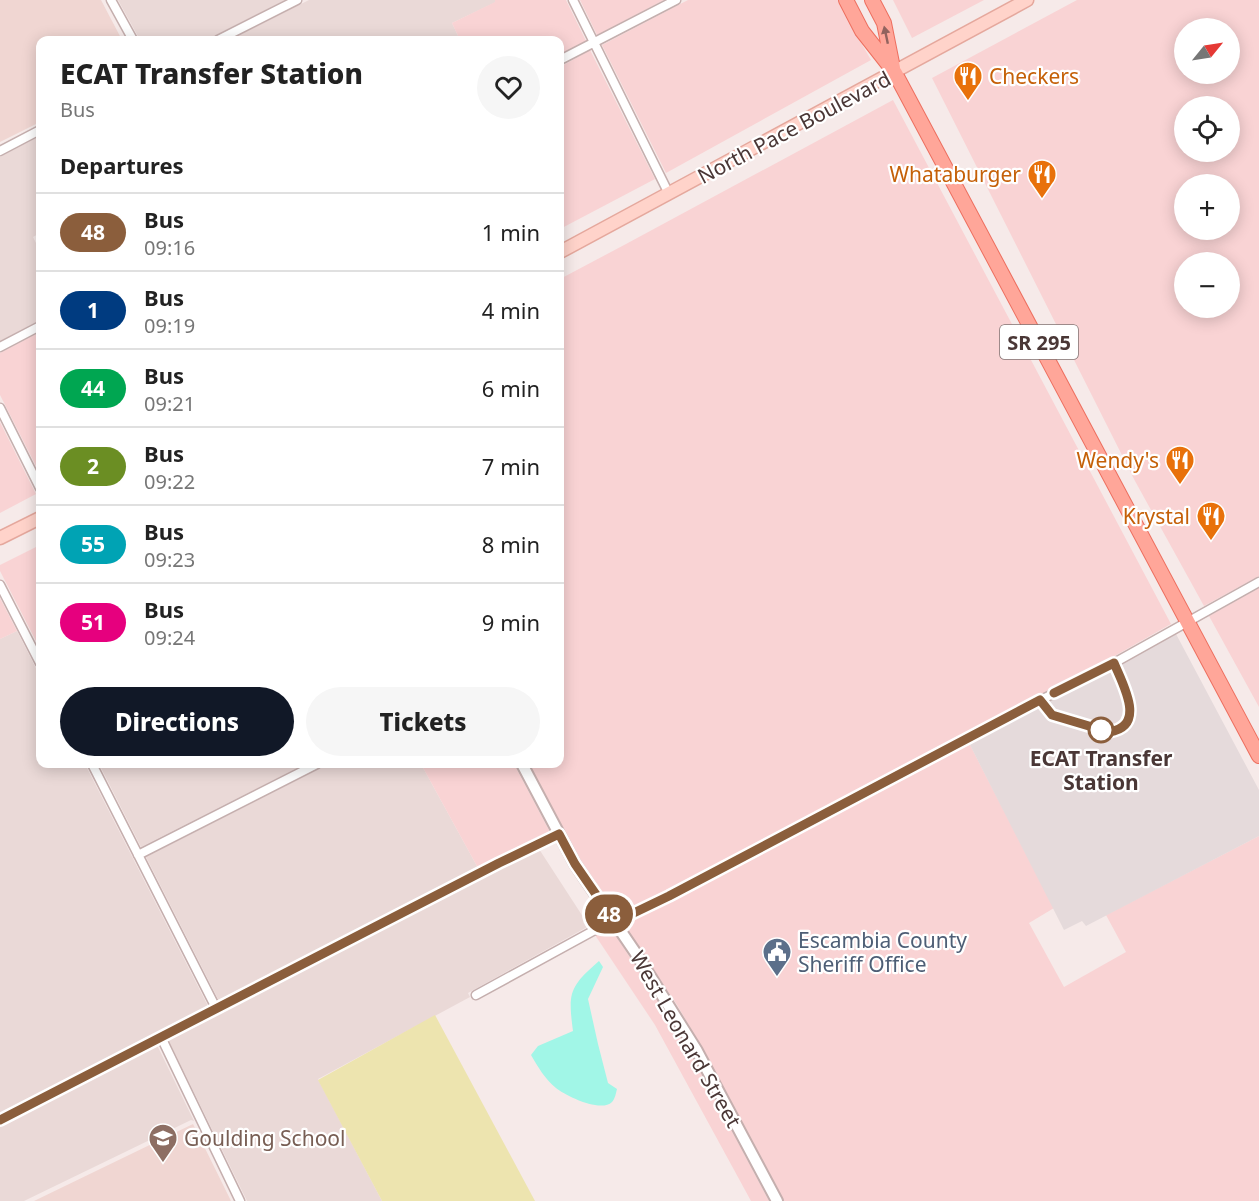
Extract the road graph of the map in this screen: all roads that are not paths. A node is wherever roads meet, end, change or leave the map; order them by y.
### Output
1 (111, 0) edge
2 (297, 0) edge
3 (573, 0) edge
4 (676, 0) edge
5 (846, 0) edge
6 (872, 0) edge
7 (1028, 0) edge
8 (131, 36) edge
9 (226, 36) edge
10 (594, 42) junction
11 (564, 58) edge
12 (895, 72) junction
13 (36, 132) edge
14 (0, 151) edge
15 (669, 194) junction
16 (564, 250) edge
17 (36, 328) edge
18 (0, 347) edge
19 (0, 408) edge
20 (36, 480) edge
21 (36, 520) edge
22 (0, 538) edge
23 (1259, 582) edge
24 (0, 585) edge
25 (1188, 622) junction
26 (36, 655) edge
27 (1259, 756) edge
28 (94, 768) edge
29 (309, 768) edge
30 (524, 768) edge
31 (559, 834) junction
32 (138, 855) junction
33 (615, 922) junction
34 (476, 995) dead end
35 (216, 1008) junction
36 (161, 1037) junction
37 (0, 1120) edge
38 (240, 1201) edge
39 (777, 1201) edge

1 - 8 street
2 - 9 street
3 - 10 street
4 - 10 street
5 - 12 main road, SR 295
12 -> 6 main road, SR 295
7 - 12 main road, North Pace Boulevard
10 - 11 street
10 - 15 street
12 - 15 main road, North Pace Boulevard
12 - 25 main road, SR 295
13 - 14 street
15 - 16 main road, North Pace Boulevard
17 - 18 street
19 - 20 street
21 - 22 main road
23 - 25 street
24 - 26 street
25 - 27 main road, SR 295
25 - 33 street
28 - 32 street
29 - 32 street
30 - 31 street, West Leonard Street
31 - 33 street, West Leonard Street
31 - 35 street
32 - 35 street
33 - 34 street
33 - 39 street, West Leonard Street
35 - 36 street
36 - 37 street
36 - 38 street

